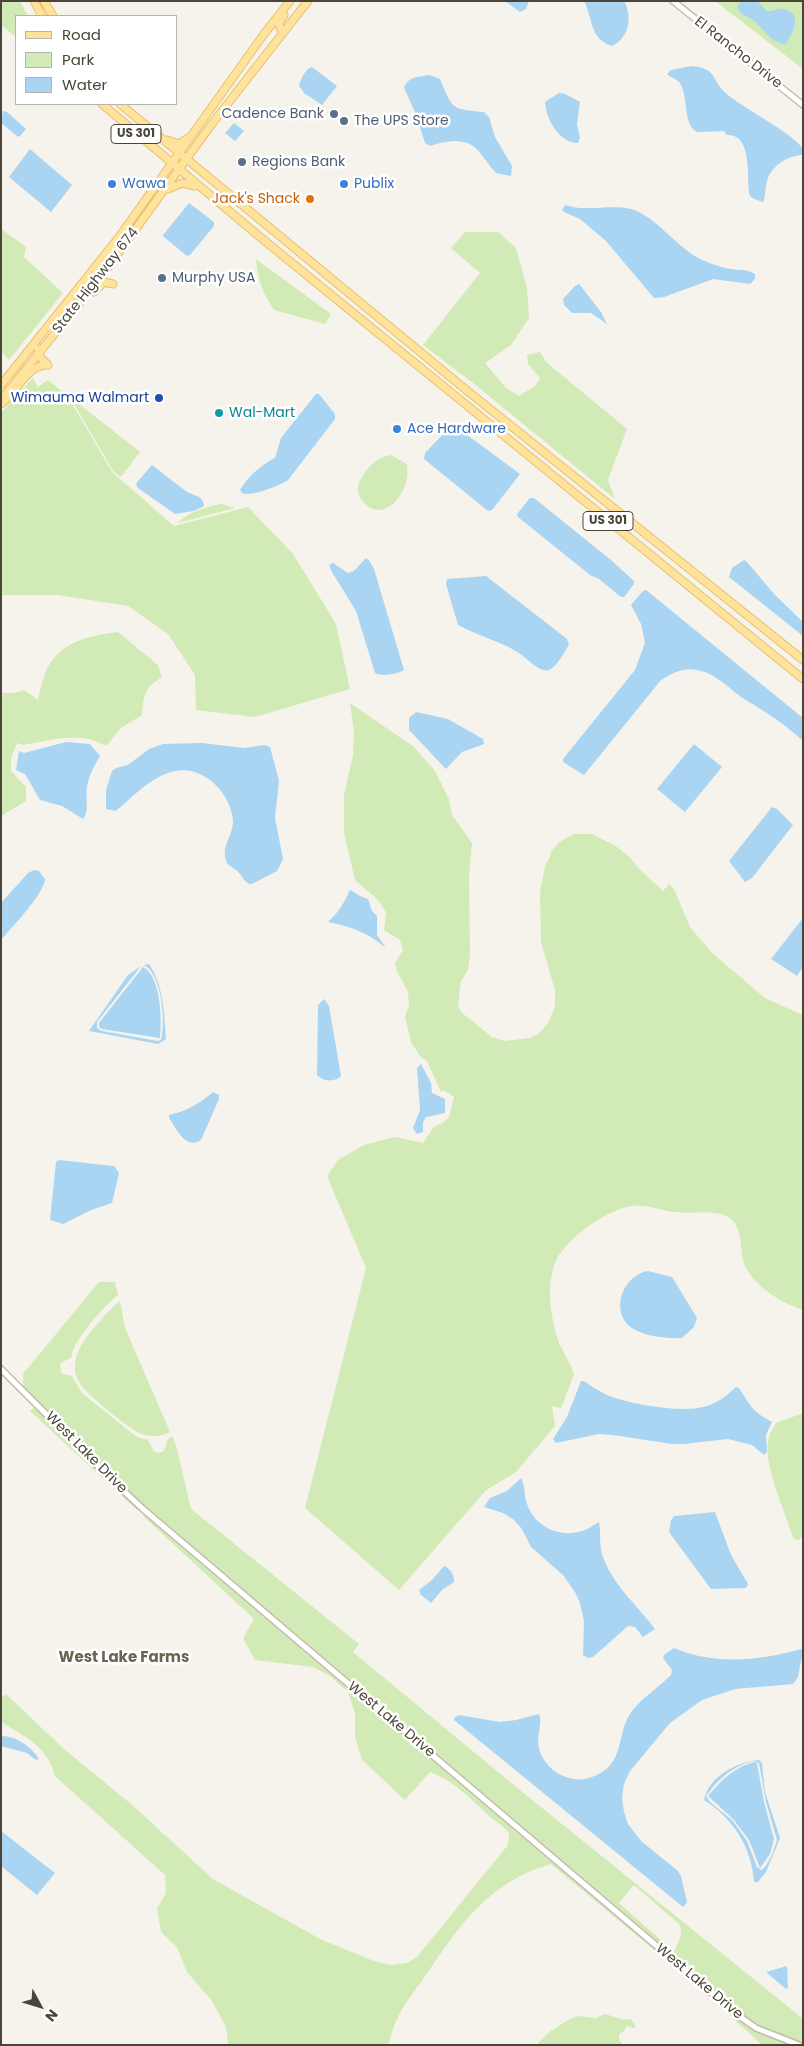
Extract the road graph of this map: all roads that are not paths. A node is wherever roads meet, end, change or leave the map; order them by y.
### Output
1 (34, 1) edge
2 (44, 1) edge
3 (290, 1) edge
4 (294, 1) edge
5 (308, 1) edge
6 (673, 1) edge
7 (41, 15) edge
8 (52, 15) edge
9 (284, 31) junction
10 (103, 105) edge
11 (121, 105) edge
12 (803, 105) edge
13 (192, 134) junction
14 (160, 137) junction
15 (180, 153) junction
16 (187, 159) junction
17 (172, 164) junction
18 (180, 170) junction
19 (201, 189) junction
20 (163, 192) junction
21 (107, 269) junction
22 (82, 285) junction
23 (64, 322) junction
24 (44, 346) junction
25 (39, 353) junction
26 (48, 365) junction
27 (1, 385) edge
28 (1, 400) edge
29 (1, 404) edge
30 (803, 660) edge
31 (803, 679) edge
32 (1, 1370) edge
33 (799, 2045) edge

1 - 7 main road
2 - 8 main road
3 - 13 main road, State Highway 674
4 - 9 main road
5 - 9 main road, State Highway 674
6 - 12 street, El Rancho Drive
9 - 16 main road, State Highway 674
10 - 17 main road, US 301
11 - 14 main road, US 301
13 - 14 main road
13 - 15 main road, State Highway 674
14 - 15 main road, US 301
15 - 16 main road, US 301
15 - 17 main road, State Highway 674
16 - 18 main road, State Highway 674
16 - 30 main road, US 301 / US 301
17 - 18 main road, US 301
17 - 22 main road, State Highway 674
18 - 19 main road, US 301
18 - 20 main road, State Highway 674
19 - 20 main road
19 - 31 main road, US 301
20 - 21 main road, State Highway 674
21 - 23 main road, State Highway 674
21 - 23 main road
22 - 25 main road
22 - 27 main road, State Highway 674
23 - 24 main road, State Highway 674
24 - 25 main road, State Highway 674
24 - 26 main road
25 - 26 main road
25 - 28 main road, State Highway 674
26 - 29 main road
32 - 33 street, West Lake Drive

